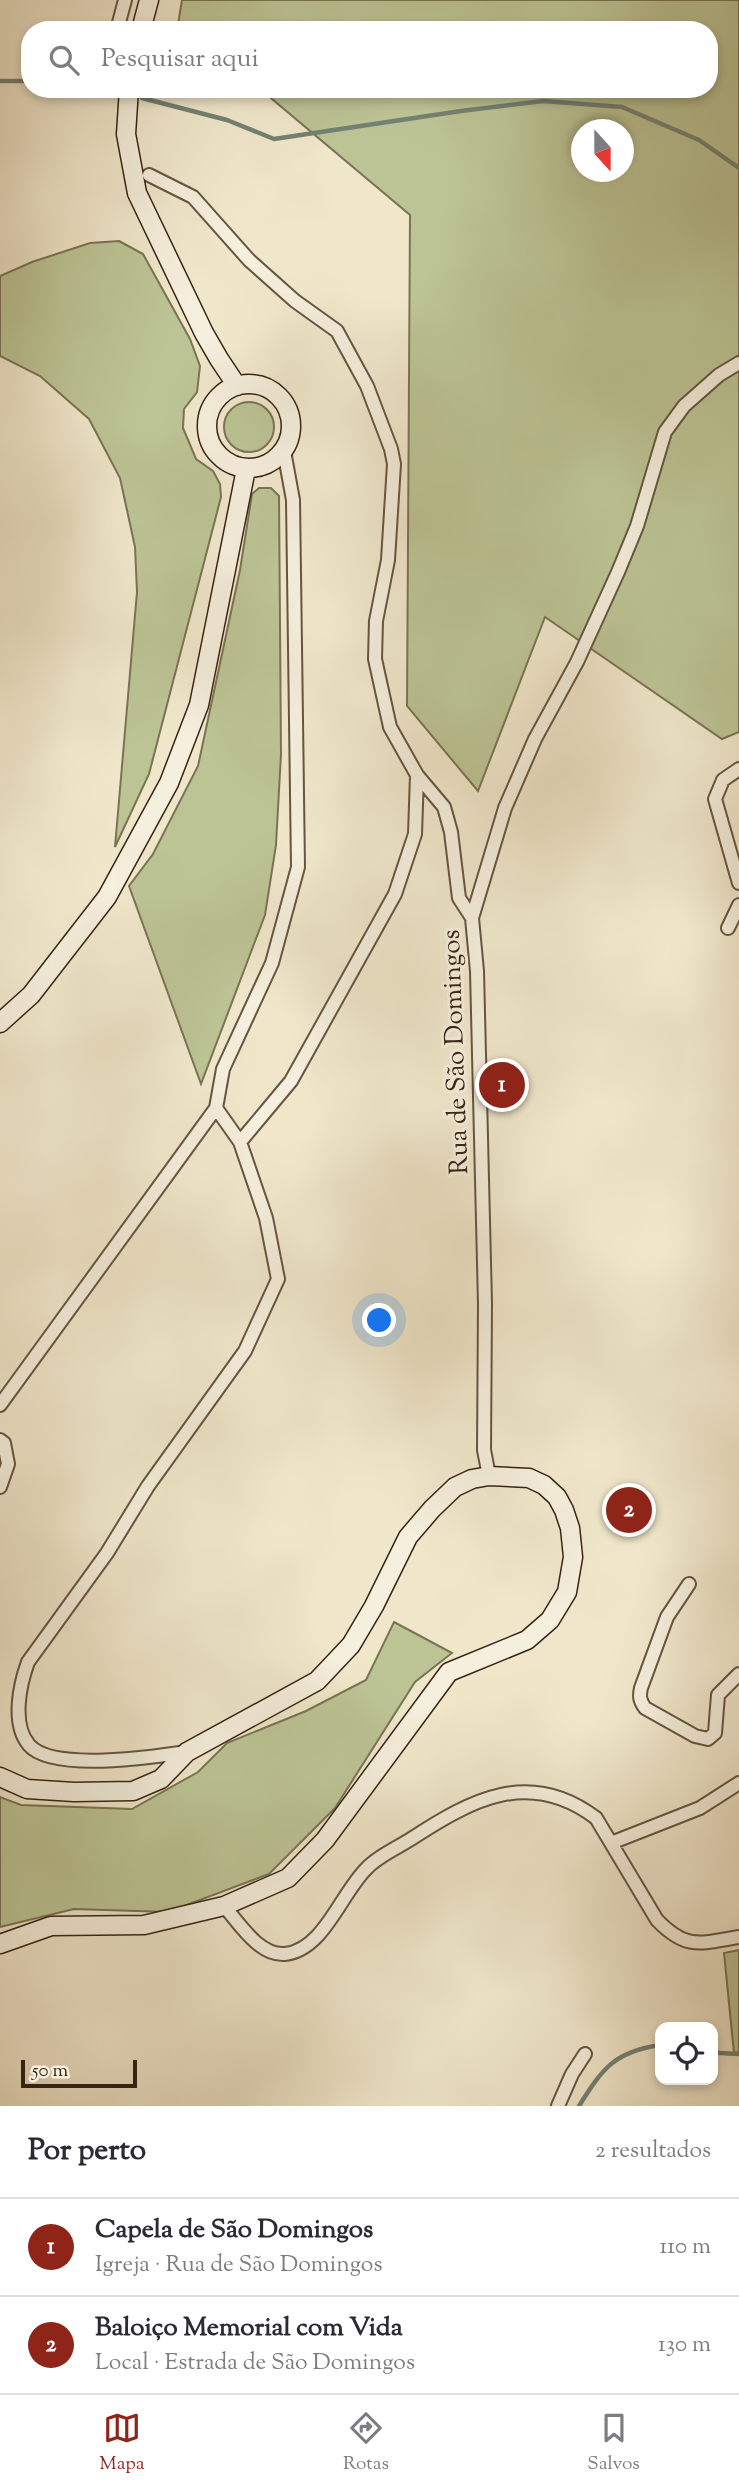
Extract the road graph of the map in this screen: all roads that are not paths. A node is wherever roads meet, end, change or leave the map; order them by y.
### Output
1 (125, 0) edge
2 (149, 0) edge
3 (119, 21) edge
4 (144, 21) edge
5 (128, 98) edge
6 (149, 175) dead end
7 (739, 363) edge
8 (237, 386) junction
9 (284, 450) junction
10 (246, 469) junction
11 (739, 769) edge
12 (417, 775) junction
13 (739, 883) edge
14 (739, 905) edge
15 (472, 918) junction
16 (728, 928) dead end
17 (0, 1023) edge
18 (216, 1108) junction
19 (240, 1142) junction
20 (0, 1405) edge
21 (0, 1440) edge
22 (489, 1476) junction
23 (0, 1488) edge
24 (689, 1584) dead end
25 (739, 1674) edge
26 (187, 1752) junction
27 (0, 1777) edge
28 (739, 1783) edge
29 (611, 1843) junction
30 (224, 1906) junction
31 (739, 1937) edge
32 (0, 1944) edge
33 (585, 2053) dead end
34 (558, 2106) edge

1 - 3 street
2 - 4 street
5 - 8 street
6 - 12 street
7 - 15 street, Rua de São Domingos
8 - 9 street
8 - 10 street
9 - 10 street
9 - 18 street
10 - 17 street
11 - 13 street
12 - 15 street
12 - 19 street
14 - 16 street
15 - 22 street, Rua de São Domingos
18 - 19 street
18 - 20 street
19 - 26 street
21 - 23 street
22 - 26 street
22 - 30 street
24 - 25 street
26 - 27 street
28 - 29 street
29 - 30 street
29 - 31 street
30 - 32 street
33 - 34 street

